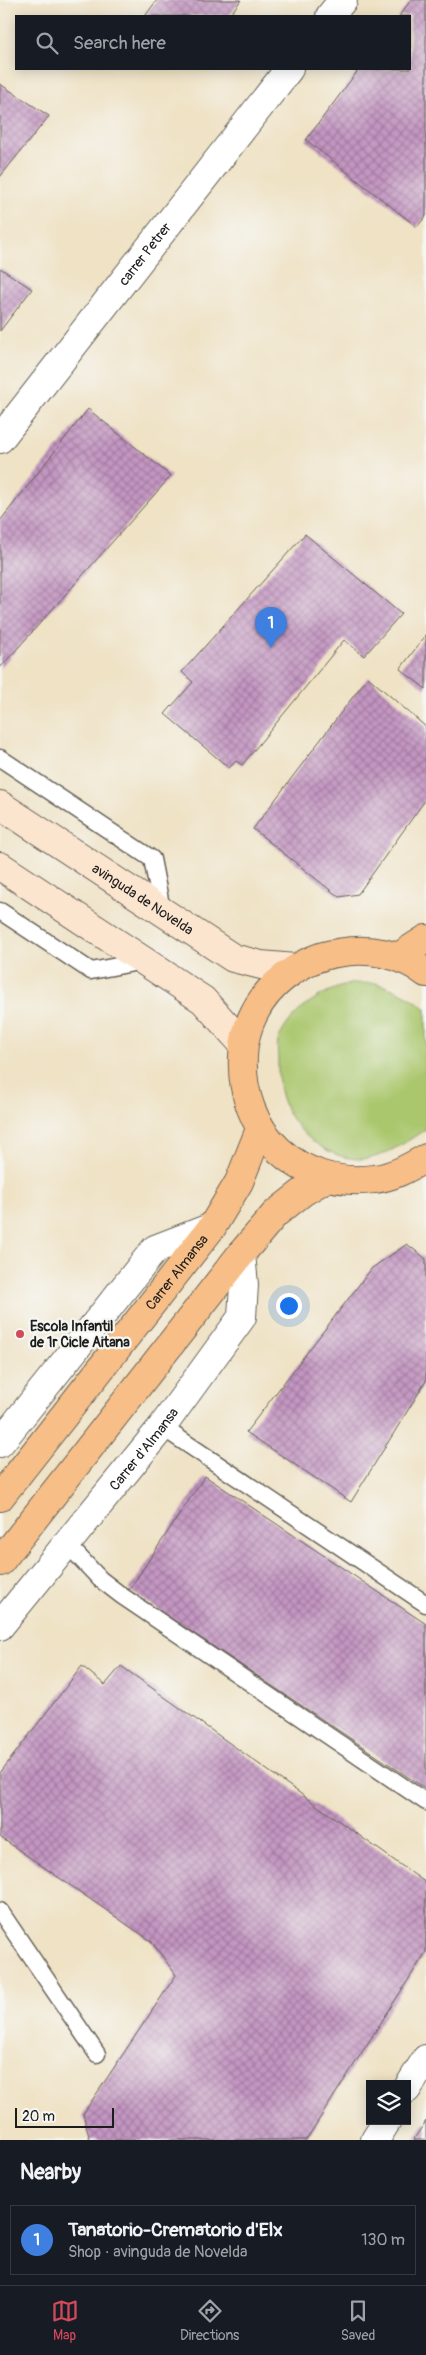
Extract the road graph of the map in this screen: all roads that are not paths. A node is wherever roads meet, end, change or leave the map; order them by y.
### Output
1 (343, 0) edge
2 (331, 15) edge
3 (288, 70) edge
4 (0, 438) edge
5 (0, 758) edge
6 (0, 805) edge
7 (0, 866) edge
8 (162, 910) junction
9 (0, 911) edge
10 (426, 939) edge
11 (398, 957) junction
12 (144, 961) junction
13 (295, 968) junction
14 (426, 973) edge
15 (243, 1044) junction
16 (260, 1129) junction
17 (422, 1162) edge
18 (328, 1177) junction
19 (212, 1227) junction
20 (241, 1254) junction
21 (162, 1428) junction
22 (0, 1443) edge
23 (0, 1497) edge
24 (67, 1544) junction
25 (0, 1562) edge
26 (426, 1604) edge
27 (0, 1626) edge
28 (426, 1802) edge
29 (0, 1911) edge
30 (97, 2054) dead end
31 (426, 2059) edge
32 (411, 2083) edge
33 (384, 2125) edge
34 (375, 2140) edge

1 - 2 street
3 - 4 street, carrer Petrer
5 - 8 lane
6 - 8 main road, avinguda de Novelda
7 - 12 main road
8 - 13 main road, avinguda de Novelda
9 - 12 lane
10 - 11 main road
11 - 13 main road
11 - 14 main road
12 - 15 main road
13 - 15 main road
15 - 16 main road
16 - 18 main road
16 - 19 main road, Carrer Almansa
17 - 18 main road
18 - 20 main road
19 - 22 street
19 - 23 main road, Carrer Almansa
20 - 21 street, Carrer d'Almansa
20 - 25 main road
21 - 24 street, Carrer d'Almansa
21 - 26 lane
24 - 27 street, Carrer d'Almansa
24 - 28 lane
29 - 30 lane
31 - 32 street
33 - 34 street

